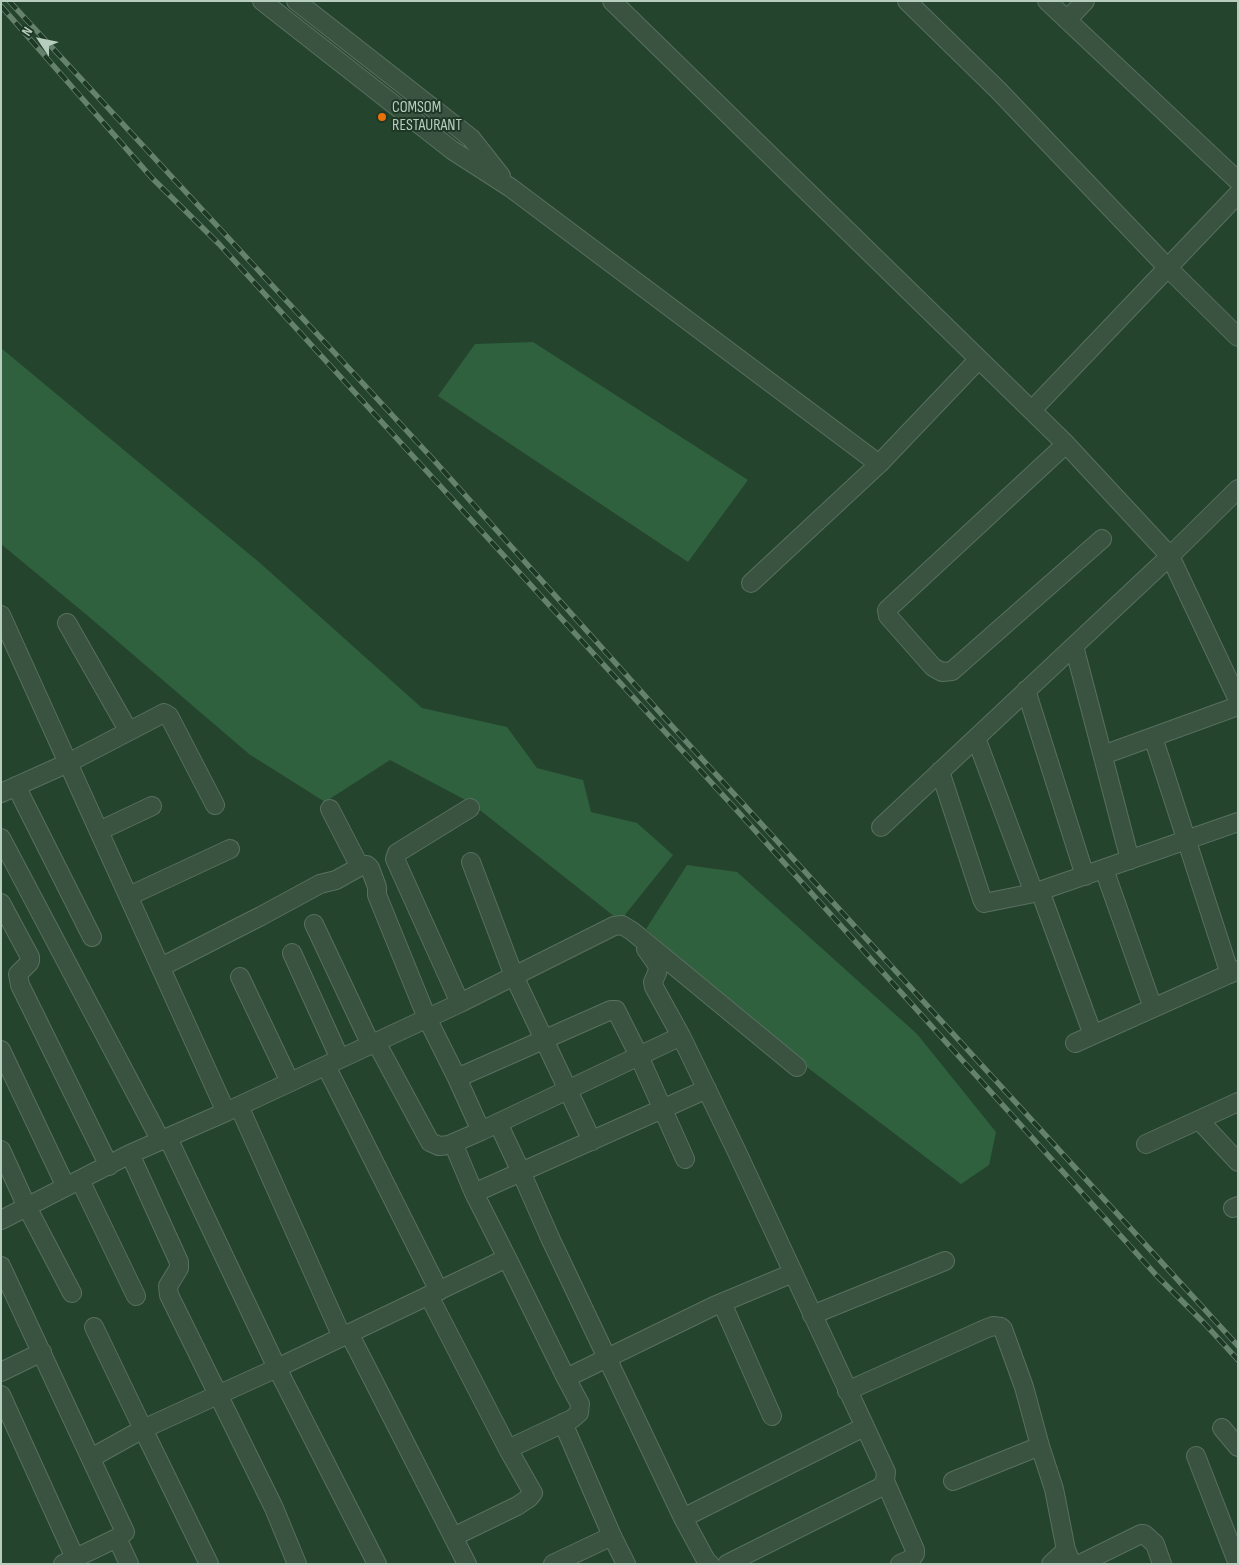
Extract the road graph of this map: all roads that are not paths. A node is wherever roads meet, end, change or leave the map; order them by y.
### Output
1 (296, 1) edge
2 (612, 1) edge
3 (907, 1) edge
4 (1047, 1) edge
5 (1085, 1) edge
6 (268, 3) edge
7 (1067, 20) junction
8 (1238, 180) edge
9 (511, 188) junction
10 (1238, 194) edge
11 (1167, 267) junction
12 (1238, 337) edge
13 (979, 359) junction
14 (1032, 410) junction
15 (1066, 444) junction
16 (879, 464) junction
17 (1238, 489) edge
18 (1102, 540) dead end
19 (1170, 556) junction
20 (751, 583) dead end
21 (1, 615) edge
22 (67, 623) dead end
23 (1074, 646) junction
24 (1026, 690) junction
25 (1238, 700) edge
26 (1238, 706) edge
27 (128, 730) junction
28 (1152, 737) junction
29 (976, 738) junction
30 (1102, 756) junction
31 (68, 763) junction
32 (940, 771) junction
33 (6, 789) edge
34 (152, 806) dead end
35 (215, 806) dead end
36 (470, 808) dead end
37 (330, 810) dead end
38 (1238, 822) edge
39 (880, 827) dead end
40 (99, 831) junction
41 (1, 838) edge
42 (1186, 840) junction
43 (230, 849) dead end
44 (1130, 860) junction
45 (471, 862) dead end
46 (360, 867) junction
47 (1104, 869) junction
48 (1085, 876) junction
49 (1037, 892) junction
50 (129, 896) junction
51 (1, 903) edge
52 (314, 924) dead end
53 (632, 932) junction
54 (92, 938) dead end
55 (292, 953) dead end
56 (161, 967) junction
57 (1234, 972) edge
58 (514, 976) junction
59 (240, 977) dead end
60 (460, 1003) junction
61 (1153, 1008) junction
62 (427, 1018) junction
63 (1093, 1035) junction
64 (682, 1036) junction
65 (544, 1040) junction
66 (373, 1043) junction
67 (1075, 1043) dead end
68 (1, 1050) edge
69 (639, 1056) junction
70 (333, 1062) junction
71 (797, 1067) dead end
72 (457, 1078) junction
73 (290, 1082) junction
74 (707, 1089) junction
75 (568, 1090) junction
76 (1238, 1102) edge
77 (233, 1109) junction
78 (662, 1109) junction
79 (1199, 1120) junction
80 (498, 1124) junction
81 (481, 1131) junction
82 (164, 1140) junction
83 (592, 1140) junction
84 (453, 1143) junction
85 (1146, 1144) dead end
86 (1, 1150) edge
87 (130, 1154) junction
88 (685, 1159) dead end
89 (1238, 1162) edge
90 (109, 1166) junction
91 (521, 1172) junction
92 (73, 1184) junction
93 (474, 1194) junction
94 (27, 1207) junction
95 (1, 1220) edge
96 (507, 1258) junction
97 (945, 1261) dead end
98 (1, 1266) edge
99 (792, 1273) junction
100 (72, 1293) dead end
101 (434, 1294) junction
102 (136, 1296) dead end
103 (722, 1303) junction
104 (812, 1315) junction
105 (94, 1327) dead end
106 (346, 1335) junction
107 (42, 1352) junction
108 (607, 1358) junction
109 (277, 1368) junction
110 (1, 1372) edge
111 (566, 1378) junction
112 (847, 1390) junction
113 (217, 1394) junction
114 (1, 1395) edge
115 (772, 1416) dead end
116 (563, 1423) junction
117 (864, 1427) junction
118 (1222, 1428) dead end
119 (143, 1429) junction
120 (1040, 1446) junction
121 (1238, 1447) edge
122 (508, 1449) junction
123 (1196, 1456) dead end
124 (92, 1458) junction
125 (885, 1481) junction
126 (952, 1481) dead end
127 (683, 1518) junction
128 (612, 1536) junction
129 (453, 1537) junction
130 (117, 1538) junction
131 (1069, 1557) edge
132 (917, 1559) edge
133 (69, 1561) edge
134 (555, 1563) edge
135 (129, 1564) edge
136 (209, 1564) edge
137 (297, 1564) edge
138 (377, 1564) edge
139 (467, 1564) edge
140 (626, 1564) edge
141 (710, 1564) edge
142 (727, 1564) edge
143 (900, 1564) edge
144 (1051, 1564) edge
145 (1080, 1564) edge
146 (1162, 1564) edge
147 (1238, 1564) edge

1 - 9 street
2 - 13 street
3 - 11 street
4 - 7 street
5 - 7 street
6 - 9 street
7 - 8 street
9 - 16 street
10 - 11 street
11 - 12 street
11 - 14 street
13 - 14 street
13 - 16 street
14 - 15 street
15 - 18 street
15 - 19 street
16 - 20 street
17 - 19 street
19 - 23 street
19 - 25 street
21 - 31 street
22 - 27 street
23 - 24 street
23 - 30 street
24 - 29 street
24 - 48 street
26 - 28 street
27 - 31 street
27 - 35 street
28 - 30 street
28 - 42 street
29 - 32 street
29 - 49 street
30 - 44 street
31 - 33 street
31 - 40 street
32 - 39 street
32 - 49 street
33 - 54 street
34 - 40 street
36 - 60 street
37 - 46 street
38 - 42 street
40 - 50 street
41 - 82 street
42 - 44 street
42 - 57 street
43 - 50 street
44 - 47 street
45 - 58 street
46 - 56 street
46 - 62 street
47 - 48 street
47 - 61 street
48 - 49 street
49 - 63 street
50 - 56 street
51 - 90 street
52 - 66 street
53 - 58 street
53 - 64 street
53 - 71 street
55 - 70 street
56 - 77 street
57 - 61 street
58 - 60 street
58 - 65 street
59 - 73 street
60 - 62 street
61 - 63 street
62 - 66 street
62 - 72 street
63 - 67 street
64 - 69 street
64 - 74 street
65 - 69 street
65 - 72 street
65 - 75 street
66 - 70 street
66 - 84 street
68 - 92 street
69 - 75 street
69 - 78 street
70 - 73 street
70 - 101 street
72 - 81 street
73 - 77 street
74 - 78 street
74 - 99 street
75 - 80 street
75 - 83 street
76 - 79 street
77 - 82 street
77 - 106 street
78 - 83 street
78 - 88 street
79 - 85 street
79 - 89 street
80 - 81 street
80 - 91 street
81 - 84 street
82 - 87 street
82 - 109 street
83 - 91 street
84 - 93 street
86 - 94 street
87 - 90 street
87 - 113 street
90 - 92 street
91 - 93 street
91 - 108 street
92 - 94 street
92 - 102 street
93 - 96 street
94 - 95 street
94 - 100 street
96 - 101 street
96 - 111 street
97 - 104 street
98 - 107 street
99 - 103 street
99 - 104 street
101 - 106 street
101 - 122 street
103 - 108 street
103 - 115 street
104 - 112 street
105 - 119 street
106 - 109 street
106 - 129 street
107 - 110 street
107 - 124 street
108 - 111 street
108 - 127 street
109 - 113 street
109 - 138 street
111 - 116 street
112 - 117 street
112 - 120 street
113 - 119 street
113 - 137 street
114 - 133 street
116 - 122 street
116 - 128 street
117 - 125 street
117 - 127 street
118 - 121 street
119 - 124 street
119 - 136 street
120 - 126 street
120 - 131 street
122 - 129 street
123 - 147 street
124 - 130 street
125 - 132 street
125 - 142 street
127 - 141 street
128 - 134 street
128 - 140 street
129 - 139 street
130 - 133 street
130 - 135 street
131 - 144 street
132 - 143 street
145 - 146 street

